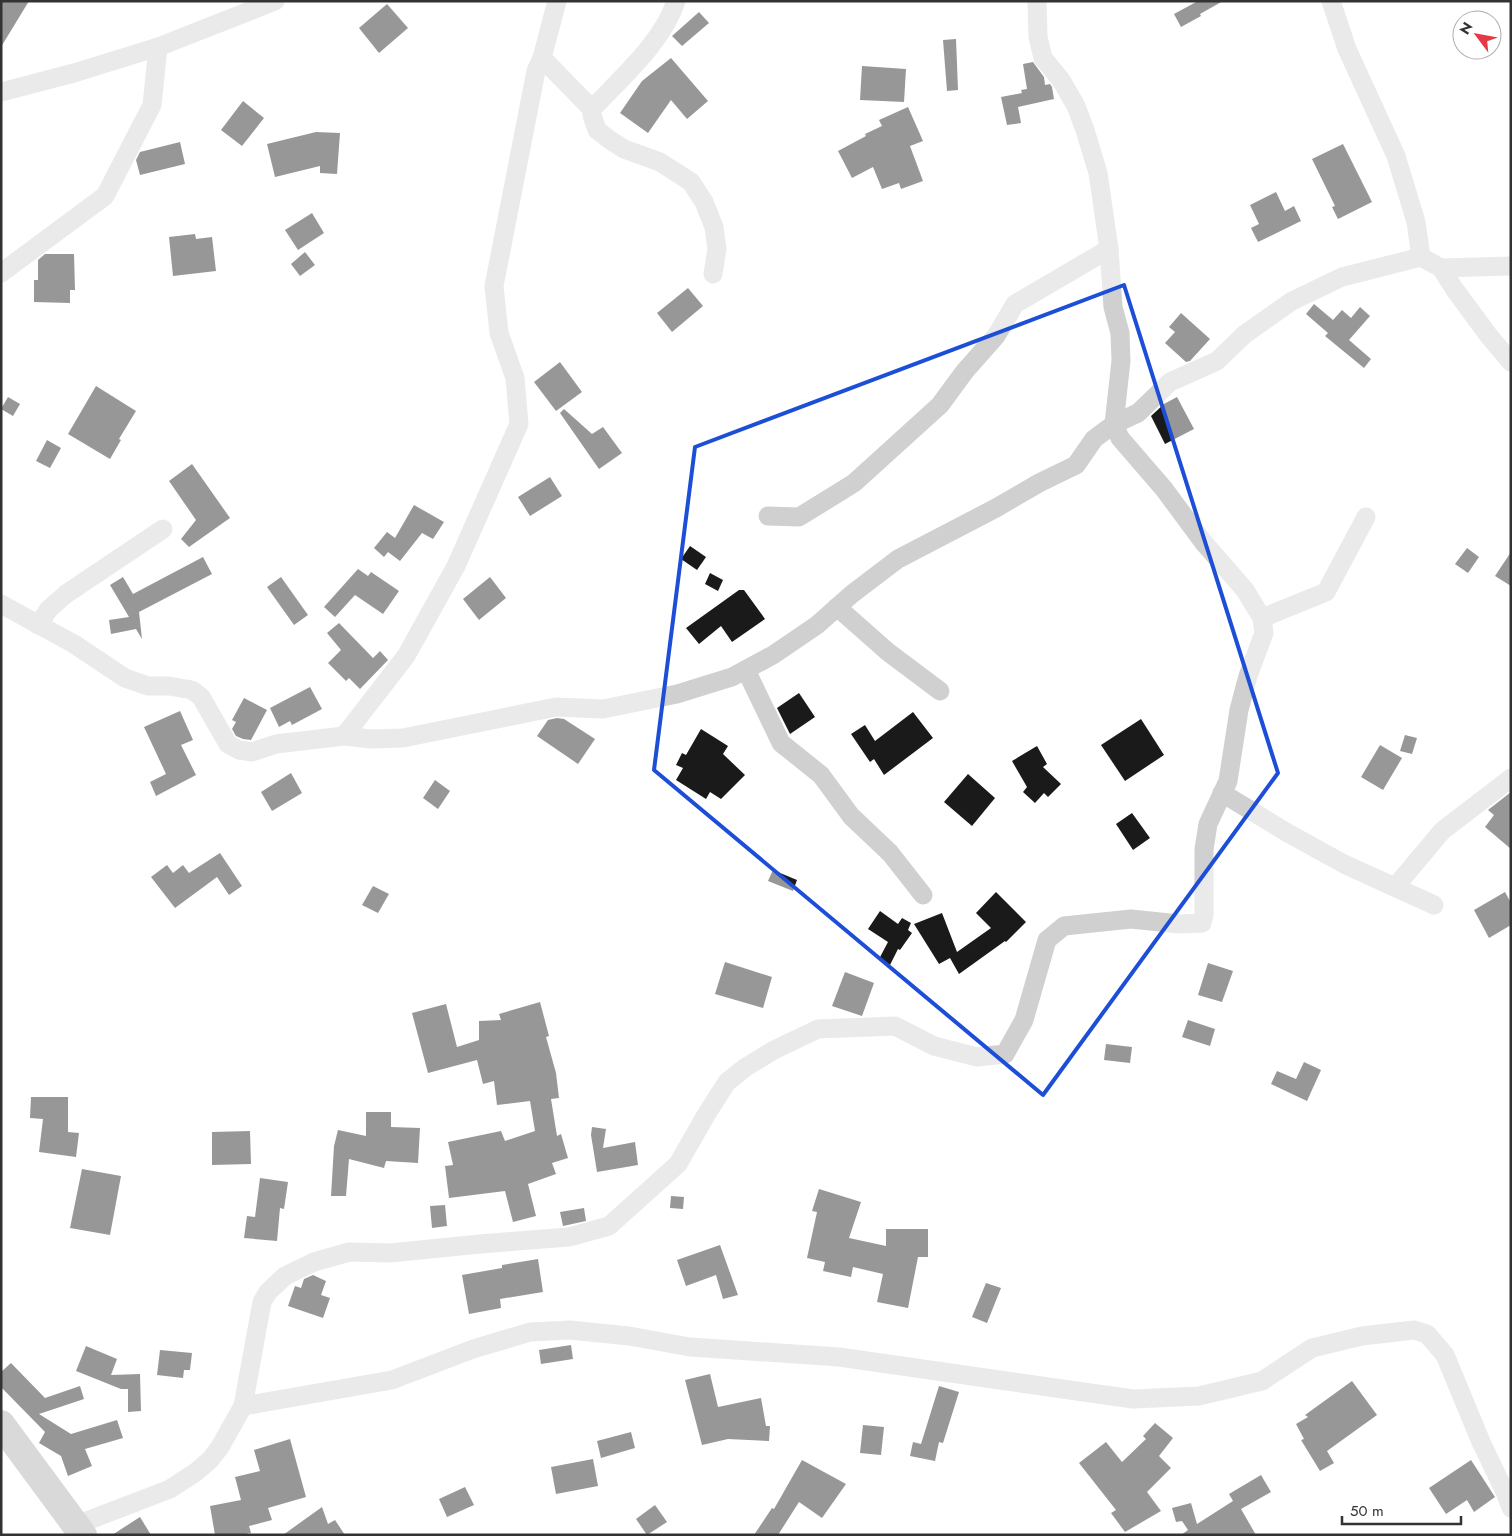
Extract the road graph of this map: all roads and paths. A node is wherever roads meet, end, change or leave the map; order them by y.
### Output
1 (275, 1) edge
2 (557, 1) edge
3 (676, 1) edge
4 (1038, 1) edge
5 (1331, 1) edge
6 (158, 47) junction
7 (542, 58) junction
8 (1, 92) edge
9 (592, 109) junction
10 (1109, 249) junction
11 (1422, 257) junction
12 (1511, 266) edge
13 (1441, 268) junction
14 (1, 273) edge
15 (713, 274) dead end
16 (1511, 362) edge
17 (1114, 424) junction
18 (768, 516) dead end
19 (1366, 517) dead end
20 (163, 529) dead end
21 (1, 604) edge
22 (837, 607) junction
23 (1262, 618) junction
24 (38, 625) junction
25 (746, 670) junction
26 (940, 691) dead end
27 (344, 736) junction
28 (1511, 778) edge
29 (1222, 794) junction
30 (1396, 886) junction
31 (923, 895) dead end
32 (1434, 905) dead end
33 (243, 1406) junction
34 (3, 1431) edge
35 (1511, 1508) edge
36 (80, 1530) edge

1 - 6 street
2 - 7 street
3 - 9 street
4 - 10 street
5 - 11 street
6 - 8 street
6 - 14 street
7 - 9 street
7 - 27 street
9 - 15 street
10 - 17 street
10 - 18 street
11 - 13 street
11 - 17 street
12 - 13 street
13 - 16 street
17 - 22 street
17 - 23 street
19 - 23 street
20 - 24 street
21 - 24 street
22 - 25 street
22 - 26 street
23 - 29 street
24 - 27 street
25 - 27 street
25 - 31 street
28 - 30 street
29 - 30 street
29 - 33 street
30 - 32 street
33 - 35 street
33 - 36 street
34 - 36 main road

